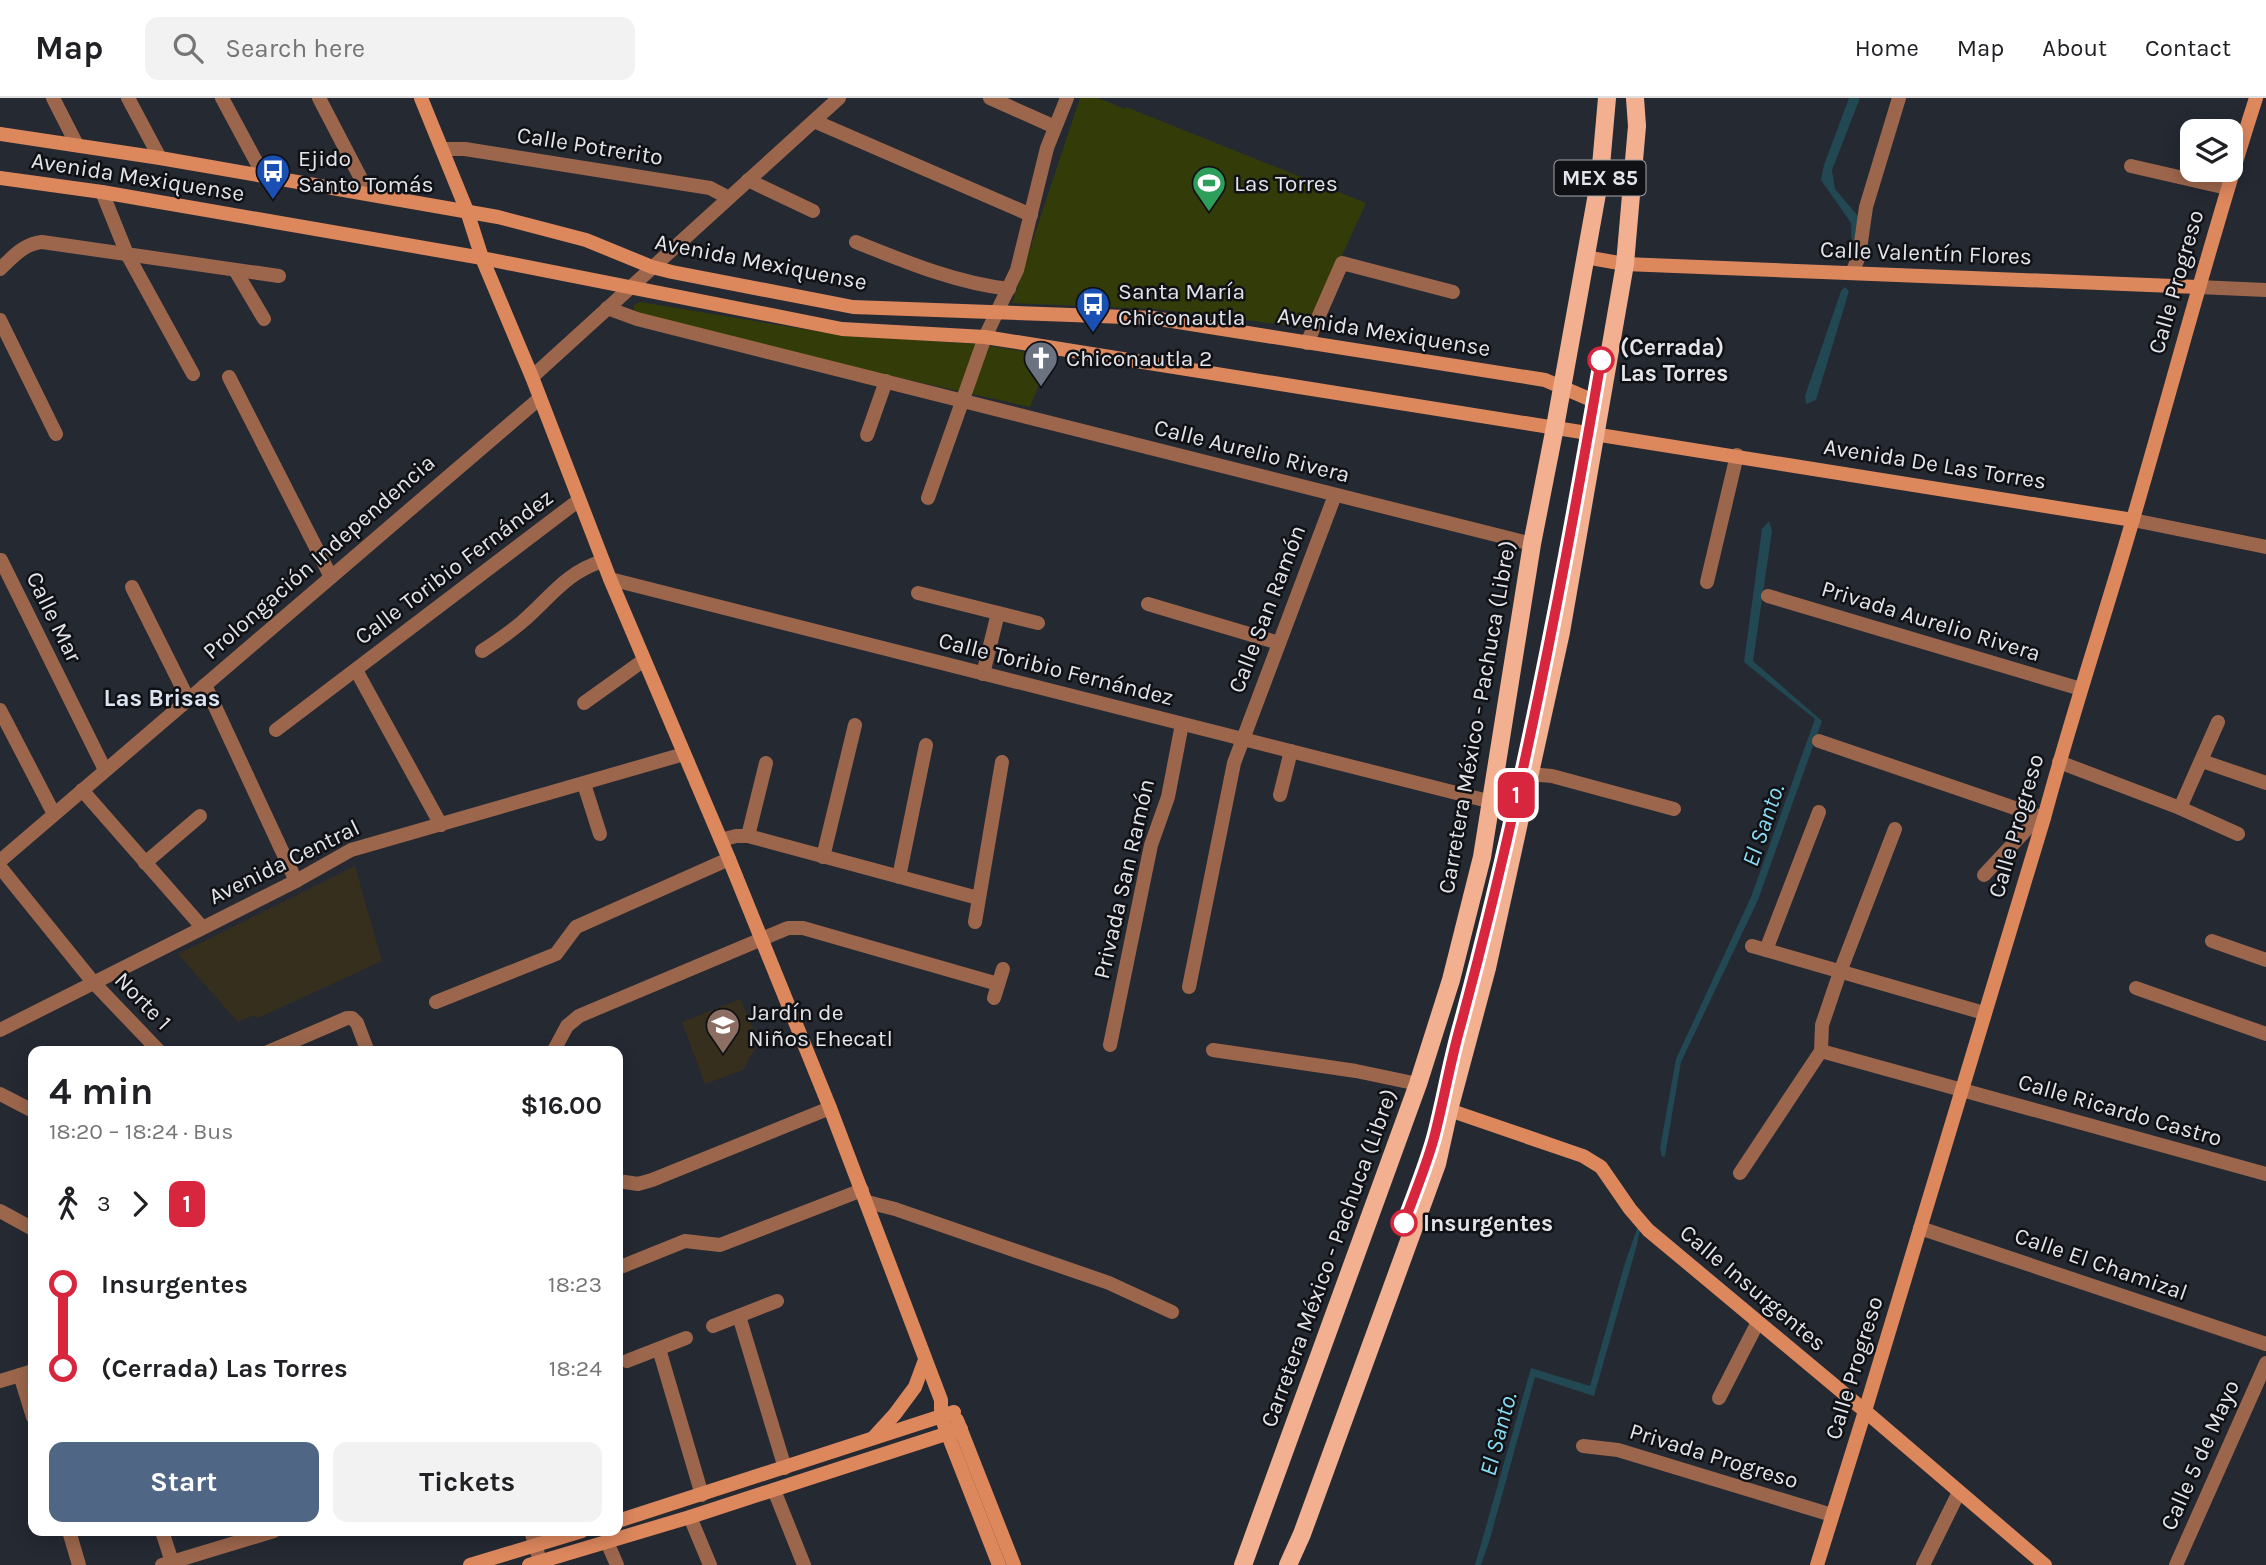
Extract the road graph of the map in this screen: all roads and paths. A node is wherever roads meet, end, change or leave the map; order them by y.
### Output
1 (53, 98) edge
2 (128, 98) edge
3 (222, 98) edge
4 (319, 98) edge
5 (421, 98) edge
6 (839, 98) edge
7 (990, 98) edge
8 (1067, 98) edge
9 (1607, 98) edge
10 (1635, 98) edge
11 (1899, 98) edge
12 (2256, 98) edge
13 (814, 121) junction
14 (1055, 127) junction
15 (0, 134) edge
16 (77, 145) junction
17 (442, 149) junction
18 (160, 158) junction
19 (2131, 166) dead end
20 (264, 176) junction
21 (0, 178) edge
22 (748, 180) junction
23 (2227, 188) junction
24 (102, 192) junction
25 (369, 194) junction
26 (729, 198) junction
27 (467, 211) junction
28 (813, 211) dead end
29 (1031, 215) junction
30 (856, 242) dead end
31 (127, 254) junction
32 (1585, 257) junction
33 (482, 258) junction
34 (1625, 264) junction
35 (652, 267) junction
36 (0, 269) edge
37 (235, 270) junction
38 (1852, 273) junction
39 (279, 276) dead end
40 (632, 286) junction
41 (2198, 287) junction
42 (1009, 289) junction
43 (2266, 290) edge
44 (1453, 292) dead end
45 (607, 308) junction
46 (998, 312) junction
47 (264, 319) dead end
48 (0, 320) edge
49 (985, 337) junction
50 (1307, 343) junction
51 (192, 374) dead end
52 (229, 377) dead end
53 (532, 377) junction
54 (886, 381) junction
55 (1562, 387) junction
56 (540, 398) junction
57 (962, 400) junction
58 (1601, 404) junction
59 (1555, 427) junction
60 (1595, 433) junction
61 (56, 434) dead end
62 (867, 435) dead end
63 (1737, 455) junction
64 (1335, 495) junction
65 (928, 498) dead end
66 (579, 500) junction
67 (2133, 520) junction
68 (1532, 544) junction
69 (2266, 547) edge
70 (1, 560) edge
71 (603, 561) junction
72 (331, 577) junction
73 (610, 579) junction
74 (1707, 582) dead end
75 (132, 587) dead end
76 (918, 593) dead end
77 (1768, 596) dead end
78 (1148, 604) dead end
79 (998, 613) junction
80 (1038, 623) dead end
81 (1279, 643) junction
82 (482, 651) dead end
83 (645, 660) junction
84 (355, 670) junction
85 (983, 674) junction
86 (205, 685) junction
87 (2081, 689) junction
88 (188, 699) junction
89 (584, 703) dead end
90 (0, 710) edge
91 (2218, 722) dead end
92 (1182, 724) junction
93 (855, 725) dead end
94 (276, 730) dead end
95 (1243, 739) junction
96 (1819, 741) dead end
97 (926, 745) dead end
98 (1291, 751) junction
99 (684, 754) junction
100 (2202, 761) junction
101 (1002, 762) dead end
102 (2059, 762) junction
103 (766, 763) dead end
104 (105, 770) junction
105 (1529, 774) junction
106 (2266, 783) edge
107 (584, 784) junction
108 (82, 790) junction
109 (1280, 795) dead end
110 (1492, 802) junction
111 (2180, 808) junction
112 (1674, 809) dead end
113 (1819, 812) dead end
114 (54, 814) junction
115 (200, 816) dead end
116 (2042, 817) junction
117 (441, 825) junction
118 (1895, 829) dead end
119 (600, 834) dead end
120 (2238, 834) dead end
121 (748, 836) junction
122 (721, 840) junction
123 (823, 858) junction
124 (729, 859) junction
125 (0, 861) edge
126 (145, 863) junction
127 (0, 867) edge
128 (1984, 875) dead end
129 (899, 877) junction
130 (296, 881) junction
131 (978, 898) junction
132 (975, 922) dead end
133 (202, 928) junction
134 (762, 941) junction
135 (2211, 941) dead end
136 (2266, 960) edge
137 (1003, 969) dead end
138 (1840, 972) junction
139 (93, 982) junction
140 (1189, 987) dead end
141 (2136, 988) dead end
142 (436, 1002) dead end
143 (1984, 1013) junction
144 (0, 1030) edge
145 (2266, 1034) edge
146 (1110, 1045) dead end
147 (154, 1046) edge
148 (283, 1046) edge
149 (366, 1046) edge
150 (556, 1046) edge
151 (1213, 1050) dead end
152 (1821, 1051) junction
153 (1418, 1084) junction
154 (1961, 1089) junction
155 (0, 1094) edge
156 (28, 1108) edge
157 (830, 1108) junction
158 (1449, 1110) junction
159 (1740, 1173) dead end
160 (2266, 1174) edge
161 (623, 1182) edge
162 (864, 1196) junction
163 (0, 1212) edge
164 (28, 1226) edge
165 (1920, 1228) junction
166 (623, 1266) edge
167 (777, 1301) dead end
168 (1172, 1312) dead end
169 (739, 1316) junction
170 (1758, 1321) junction
171 (713, 1326) dead end
172 (686, 1338) dead end
173 (2266, 1344) edge
174 (659, 1349) junction
175 (925, 1360) junction
176 (627, 1361) dead end
177 (2266, 1363) edge
178 (27, 1373) edge
179 (0, 1381) edge
180 (1719, 1398) dead end
181 (1865, 1411) junction
182 (948, 1415) junction
183 (954, 1431) junction
184 (872, 1439) junction
185 (1583, 1446) dead end
186 (785, 1468) junction
187 (774, 1490) junction
188 (1959, 1492) junction
189 (702, 1495) junction
190 (1832, 1515) junction
191 (690, 1517) junction
192 (623, 1519) edge
193 (1302, 1534) junction
194 (70, 1536) edge
195 (163, 1536) edge
196 (248, 1536) edge
197 (533, 1538) edge
198 (607, 1542) junction
199 (1246, 1558) edge
200 (535, 1563) edge
201 (167, 1564) edge
202 (79, 1565) edge
203 (470, 1565) edge
204 (617, 1565) edge
205 (710, 1565) edge
206 (804, 1565) edge
207 (999, 1565) edge
208 (1014, 1565) edge
209 (1237, 1565) edge
210 (1288, 1565) edge
211 (1296, 1565) edge
212 (1817, 1565) edge
213 (1923, 1565) edge
214 (2045, 1565) edge
215 (2176, 1565) edge

1 - 16 street
2 - 18 street
3 - 20 street
4 - 25 street
5 - 17 main road
6 - 13 street
7 - 14 street
8 - 14 street
9 - 32 main road, Carretera México - Pachuca (Libre) / MEX 85
10 - 34 main road, MEX 85
11 - 38 street
12 - 23 main road, Calle Progreso
13 - 22 street
13 - 29 street
14 - 29 street
15 - 16 main road, Avenida Mexiquense
16 - 18 main road, Avenida Mexiquense
17 - 26 street, Calle Potrerito
17 - 27 main road
18 - 20 main road, Avenida Mexiquense
19 - 23 street
20 - 25 main road, Avenida Mexiquense
21 - 24 main road, Avenida Mexiquense
22 - 26 street
22 - 28 street
23 - 41 main road, Calle Progreso
24 - 31 street
24 - 33 main road, Avenida Mexiquense
25 - 27 main road, Avenida Mexiquense
26 - 35 street
27 - 33 main road
27 - 35 main road, Avenida Mexiquense
29 - 42 street
30 - 42 street
31 - 36 street
31 - 37 street
31 - 51 street
32 - 34 main road, Calle Valentín Flores
32 - 55 main road, Carretera México - Pachuca (Libre) / MEX 85
33 - 40 main road, Avenida Mexiquense
33 - 53 main road
34 - 38 main road, Calle Valentín Flores
34 - 58 main road, MEX 85
35 - 40 street
35 - 46 main road, Avenida Mexiquense
37 - 39 street
37 - 47 street
38 - 41 main road, Calle Valentín Flores
40 - 45 street
40 - 49 main road, Avenida Mexiquense
41 - 43 street, Calle Valentín Flores
41 - 67 main road, Calle Progreso
42 - 46 street
44 - 50 street
45 - 53 street
45 - 54 street, Calle Aurelio Rivera
46 - 49 street
46 - 50 main road, Avenida Mexiquense
48 - 61 street
49 - 57 street
49 - 59 main road, Avenida Mexiquense
50 - 55 main road, Avenida Mexiquense
52 - 72 street
53 - 56 main road
54 - 57 street, Calle Aurelio Rivera
54 - 62 street
55 - 58 main road, Avenida Mexiquense
55 - 59 main road, Carretera México - Pachuca (Libre) / MEX 85
56 - 66 main road
56 - 72 street, Prolongación Independencia
57 - 64 street, Calle Aurelio Rivera
57 - 65 street
58 - 60 main road, MEX 85
59 - 60 main road, Avenida Mexiquense
59 - 68 main road, Carretera México - Pachuca (Libre) / MEX 85
60 - 63 main road, Avenida De Las Torres
60 - 105 main road, MEX 85
63 - 67 main road, Avenida De Las Torres
63 - 74 street
64 - 68 street, Calle Aurelio Rivera
64 - 81 street, Calle San Ramón
66 - 71 main road
66 - 84 street, Calle Toribio Fernández
67 - 69 street, Avenida De Las Torres
67 - 87 main road, Calle Progreso
68 - 110 main road, Carretera México - Pachuca (Libre) / MEX 85
70 - 104 street, Calle Mar
71 - 73 main road
71 - 82 street
72 - 86 street, Prolongación Independencia
73 - 83 main road
73 - 85 street, Calle Toribio Fernández
75 - 88 street
76 - 79 street
77 - 87 street, Privada Aurelio Rivera
78 - 81 street
79 - 80 street
79 - 85 street
81 - 95 street, Calle San Ramón
83 - 89 street
83 - 99 main road
84 - 94 street, Calle Toribio Fernández
84 - 117 street
85 - 92 street, Calle Toribio Fernández
86 - 88 street, Prolongación Independencia
86 - 130 street
87 - 102 main road, Calle Progreso
88 - 104 street, Prolongación Independencia
90 - 114 street
91 - 100 street
92 - 95 street, Calle Toribio Fernández
92 - 146 street, Privada San Ramón
93 - 123 street
95 - 98 street, Calle Toribio Fernández
95 - 140 street, Calle San Ramón
96 - 116 street
97 - 129 street
98 - 109 street
98 - 110 street, Calle Toribio Fernández
99 - 107 street, Avenida Central
99 - 122 main road
100 - 106 street
100 - 111 street
101 - 131 street
102 - 111 street
102 - 116 main road, Calle Progreso
103 - 121 street
104 - 108 street, Prolongación Independencia
105 - 112 street
105 - 158 main road, MEX 85
107 - 117 street, Avenida Central
107 - 119 street
108 - 114 street, Prolongación Independencia
108 - 126 street
110 - 153 main road, Carretera México - Pachuca (Libre) / MEX 85
111 - 120 street
113 - 138 street
114 - 125 street, Prolongación Independencia
115 - 126 street
116 - 128 street
116 - 143 main road, Calle Progreso
117 - 130 street, Avenida Central
118 - 138 street
121 - 122 street
121 - 123 street
122 - 124 main road
123 - 129 street
124 - 134 main road
124 - 142 street
126 - 133 street
127 - 139 street, Norte 1
129 - 131 street
130 - 133 street, Avenida Central
131 - 132 street
133 - 139 street, Avenida Central
134 - 137 street
134 - 150 street
134 - 157 main road
135 - 136 street
138 - 143 street
138 - 152 street
139 - 144 street, Avenida Central
139 - 147 street, Norte 1
141 - 145 street
143 - 154 main road, Calle Progreso
148 - 149 street
151 - 153 street
152 - 154 street, Calle Ricardo Castro
152 - 159 street
153 - 199 main road, Carretera México - Pachuca (Libre) / MEX 85
154 - 160 street, Calle Ricardo Castro
154 - 165 main road, Calle Progreso
155 - 156 street
157 - 161 street
157 - 162 main road
158 - 170 main road, Calle Insurgentes
158 - 193 main road, MEX 85
162 - 166 street
162 - 168 street
162 - 175 main road
163 - 164 street
165 - 173 street, Calle El Chamizal
165 - 181 main road, Calle Progreso
167 - 169 street
169 - 171 street
169 - 186 street
170 - 180 street
170 - 181 main road, Calle Insurgentes
172 - 174 street
174 - 176 street
174 - 189 street
175 - 182 main road
175 - 184 main road
177 - 215 street, Calle 5 de Mayo
178 - 179 street
181 - 188 main road, Calle Insurgentes
181 - 190 main road, Calle Progreso
182 - 183 main road
182 - 184 main road
183 - 187 main road
183 - 207 main road
183 - 208 main road
184 - 186 main road
185 - 190 street, Privada Progreso
186 - 189 main road
187 - 191 main road
187 - 206 street
188 - 213 street
188 - 214 main road, Calle Insurgentes
189 - 192 main road
190 - 212 main road, Calle Progreso
191 - 198 main road
191 - 205 street
193 - 210 main road, MEX 85
193 - 211 main road
194 - 202 street
195 - 201 street
196 - 201 street
197 - 200 street
197 - 203 main road
198 - 200 main road
198 - 204 street
199 - 209 main road

